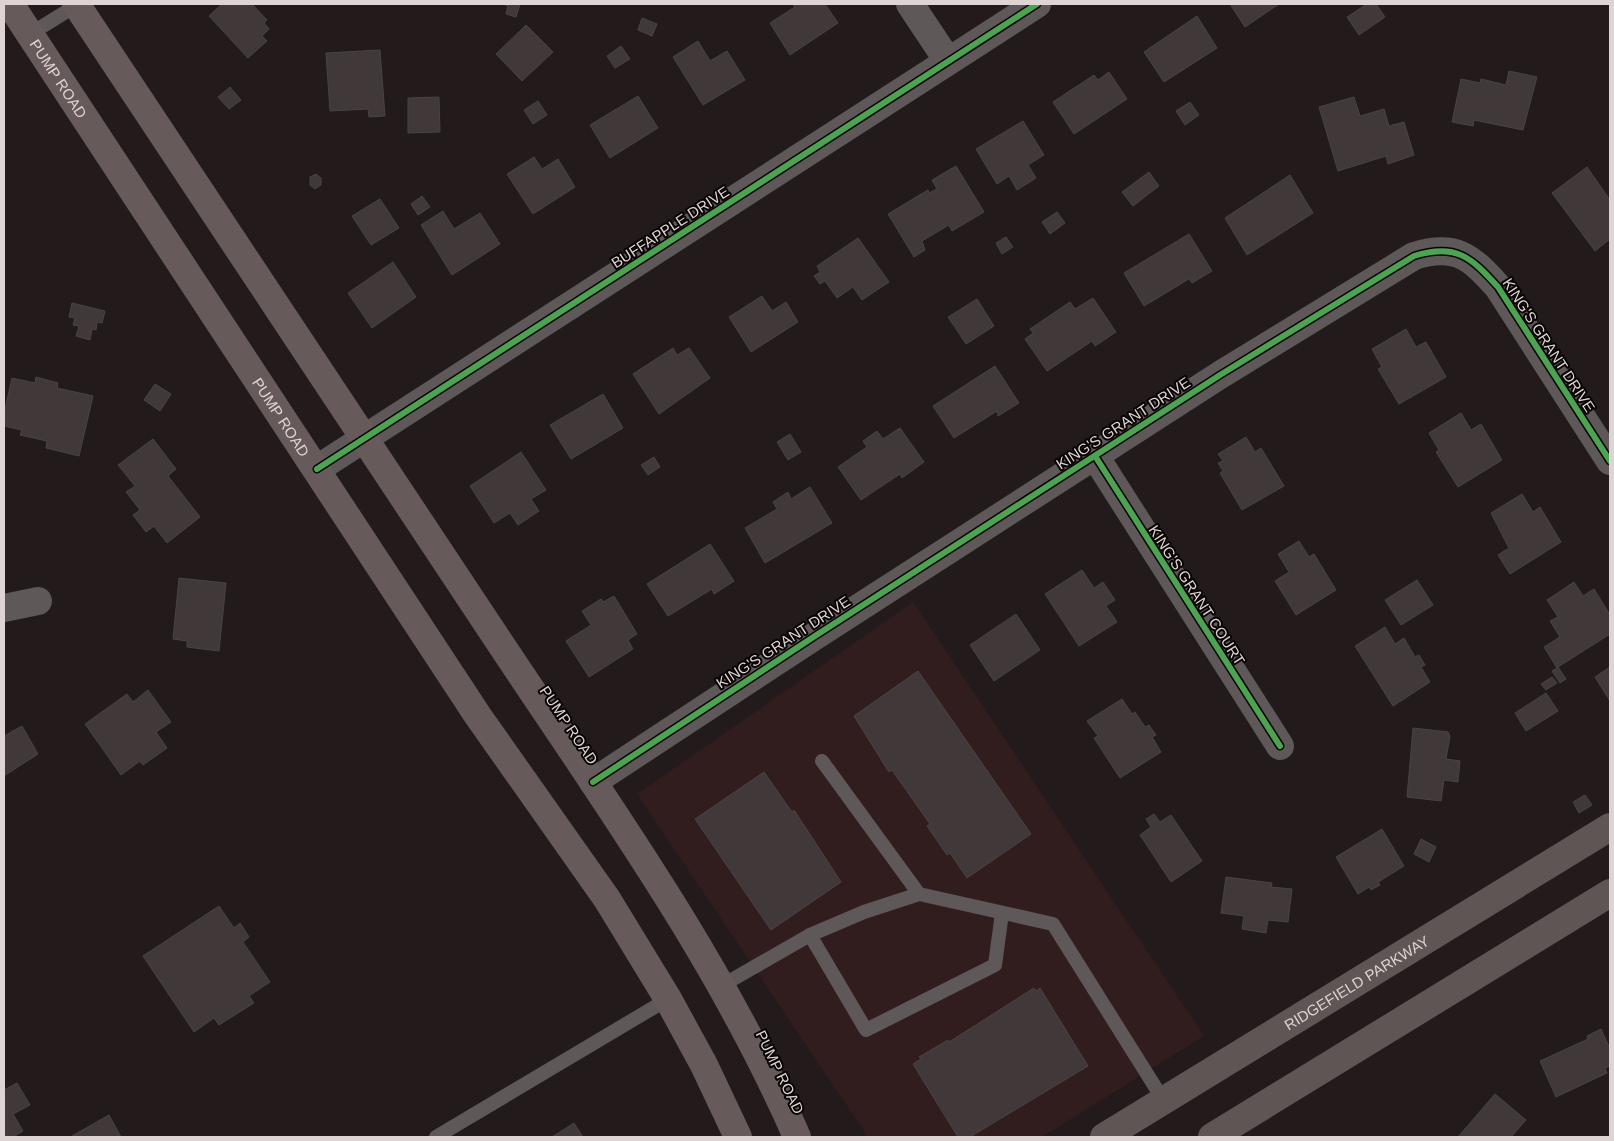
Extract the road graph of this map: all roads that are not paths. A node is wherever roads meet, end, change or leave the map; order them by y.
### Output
1 (10, 4) edge
2 (76, 4) edge
3 (910, 4) edge
4 (1037, 4) edge
5 (30, 34) junction
6 (948, 61) junction
7 (364, 439) junction
8 (1095, 456) junction
9 (1610, 462) edge
10 (316, 470) junction
11 (38, 601) dead end
12 (4, 608) edge
13 (1280, 746) dead end
14 (822, 762) dead end
15 (593, 782) junction
16 (1610, 827) edge
17 (920, 894) junction
18 (1610, 894) edge
19 (1002, 913) junction
20 (810, 935) junction
21 (721, 986) junction
22 (668, 999) junction
23 (1164, 1101) junction
24 (436, 1137) edge
25 (738, 1137) edge
26 (798, 1137) edge
27 (1104, 1137) edge
28 (1212, 1137) edge

1 - 5 main road, PUMP ROAD
2 - 5 lane
2 - 7 main road, PUMP ROAD
3 - 6 street
4 - 6 street, BUFFAPPLE DRIVE
5 - 10 main road, PUMP ROAD
6 - 7 street, BUFFAPPLE DRIVE
7 - 10 street, BUFFAPPLE DRIVE
7 - 15 main road, PUMP ROAD
8 - 9 street, KING'S GRANT DRIVE
8 - 13 street, KING'S GRANT COURT
8 - 15 street, KING'S GRANT DRIVE
10 - 22 main road, PUMP ROAD
11 - 12 street
14 - 17 lane
15 - 21 main road, PUMP ROAD
16 - 23 main road, RIDGEFIELD PARKWAY
17 - 19 lane
17 - 20 lane
18 - 28 main road
19 - 20 lane
19 - 23 lane
20 - 21 lane
21 - 26 main road, PUMP ROAD
22 - 24 lane
22 - 25 main road, PUMP ROAD
23 - 27 main road, RIDGEFIELD PARKWAY

